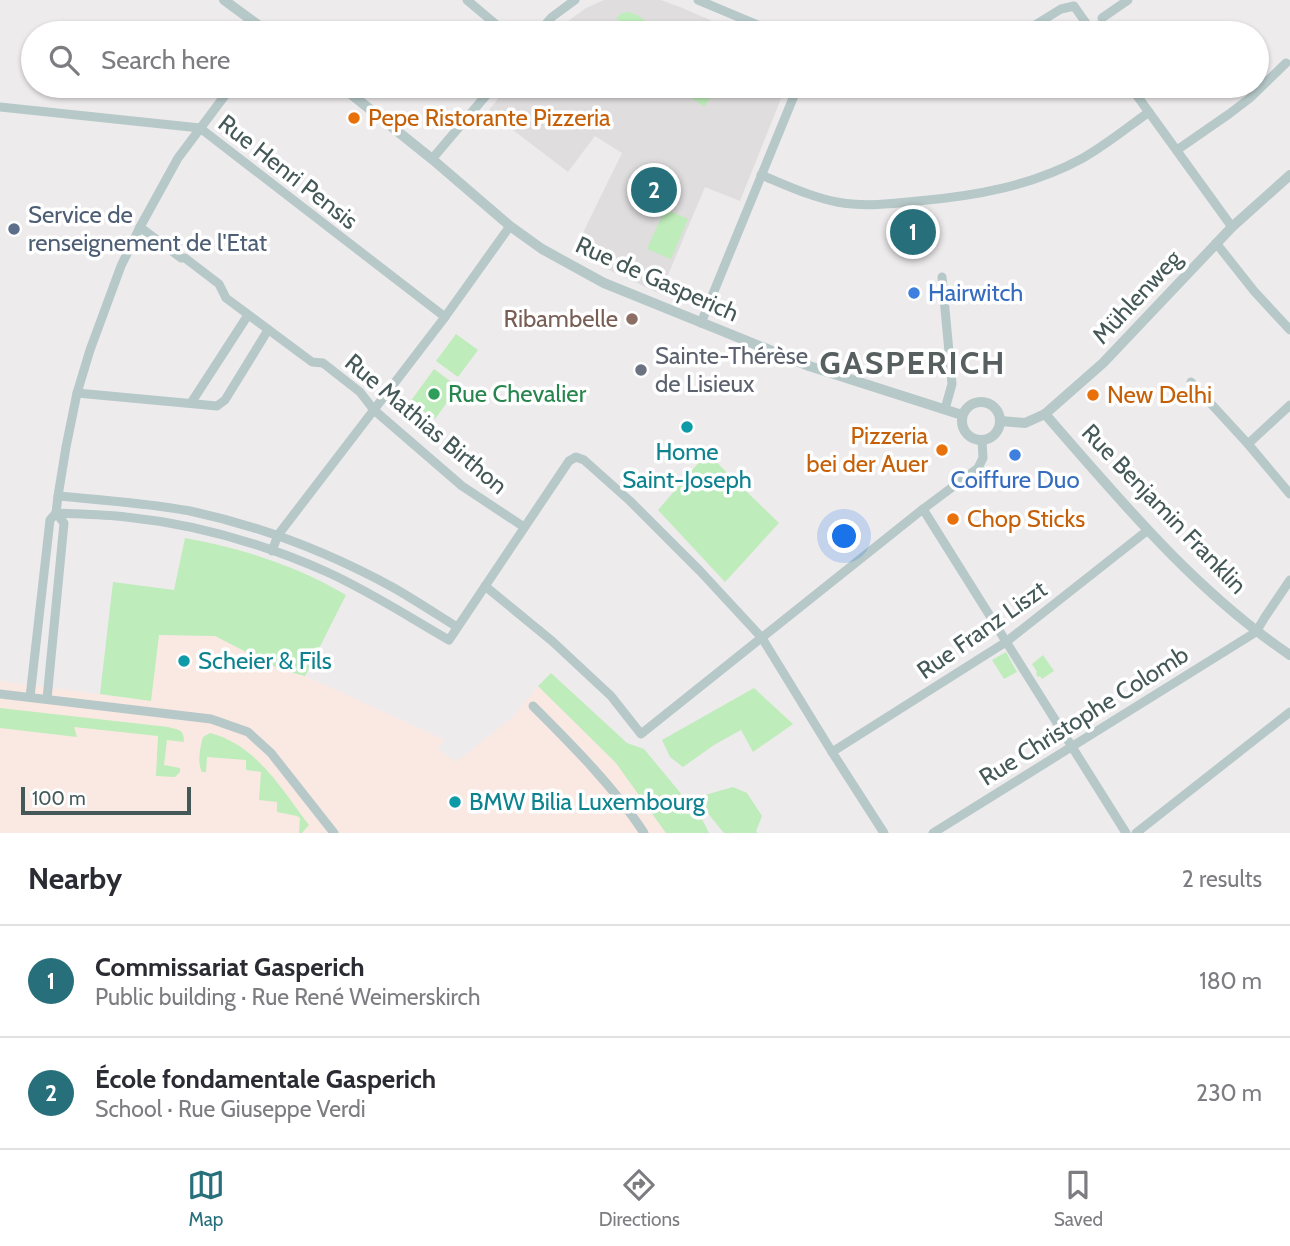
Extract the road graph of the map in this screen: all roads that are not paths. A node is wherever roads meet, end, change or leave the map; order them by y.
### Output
1 (224, 0) edge
2 (467, 0) edge
3 (575, 0) edge
4 (698, 0) edge
5 (1128, 0) edge
6 (1102, 18) dead end
7 (253, 21) edge
8 (492, 21) edge
9 (548, 21) edge
10 (748, 21) edge
11 (1042, 21) edge
12 (1084, 21) edge
13 (1286, 63) dead end
14 (1269, 80) edge
15 (223, 98) edge
16 (356, 98) edge
17 (484, 98) edge
18 (792, 98) edge
19 (1139, 98) edge
20 (1250, 98) edge
21 (0, 107) edge
22 (1149, 112) junction
23 (200, 128) junction
24 (1177, 150) junction
25 (432, 159) junction
26 (761, 175) junction
27 (1290, 176) edge
28 (510, 226) junction
29 (140, 227) junction
30 (1232, 227) junction
31 (1216, 243) junction
32 (942, 277) dead end
33 (248, 314) junction
34 (445, 317) junction
35 (701, 323) junction
36 (268, 330) junction
37 (1290, 330) edge
38 (1191, 382) dead end
39 (77, 393) junction
40 (191, 403) junction
41 (1290, 405) edge
42 (945, 409) junction
43 (374, 410) junction
44 (1045, 414) junction
45 (962, 415) junction
46 (1001, 421) junction
47 (982, 440) junction
48 (1248, 444) junction
49 (1290, 494) edge
50 (58, 496) junction
51 (923, 509) junction
52 (56, 513) junction
53 (524, 527) junction
54 (1148, 530) junction
55 (278, 535) junction
56 (272, 551) junction
57 (1290, 580) edge
58 (485, 586) junction
59 (394, 589) junction
60 (386, 603) junction
61 (456, 629) junction
62 (1256, 632) junction
63 (762, 638) junction
64 (1006, 642) junction
65 (1290, 655) edge
66 (0, 694) edge
67 (30, 697) junction
68 (47, 699) junction
69 (533, 706) dead end
70 (1290, 712) edge
71 (1072, 747) junction
72 (832, 752) junction
73 (334, 833) edge
74 (644, 833) edge
75 (884, 833) edge
76 (933, 833) edge
77 (1125, 833) edge
78 (1136, 833) edge

1 - 7 street
2 - 8 street
3 - 9 street
4 - 10 street
5 - 6 street
11 - 12 street
13 - 14 street
15 - 23 street
16 - 25 street, Rue de Gasperich
17 - 25 street
18 - 26 street
19 - 22 street
20 - 24 street
21 - 23 street, Rue Henri Pensis
22 - 24 street
22 - 26 street
23 - 29 street
23 - 34 street, Rue Henri Pensis
24 - 30 street
25 - 28 street, Rue de Gasperich
26 - 35 street
27 - 30 street, Mühlenweg
28 - 34 street
28 - 35 street, Rue de Gasperich
29 - 33 street, Rue Mathias Birthon
29 - 39 street
30 - 31 street, Mühlenweg
31 - 37 street
31 - 44 street, Mühlenweg
32 - 42 street
33 - 36 street, Rue Mathias Birthon
33 - 40 street
34 - 43 street
35 - 42 street, Rue de Gasperich
36 - 40 street
36 - 43 street, Rue Mathias Birthon
38 - 48 street
39 - 40 street
39 - 50 street
41 - 48 street
42 - 45 street, Rue de Gasperich
43 - 53 street, Rue Mathias Birthon
43 - 55 street
44 - 46 street, Mühlenweg
44 - 54 street, Rue Benjamin Franklin
45 - 46 street
45 - 47 street
46 - 47 street
47 - 51 street
48 - 49 street
50 - 52 street
50 - 55 street
51 - 63 street
51 - 64 street
52 - 56 street
52 - 67 street
52 - 68 street
53 - 58 street
53 - 63 street
54 - 62 street, Rue Benjamin Franklin
54 - 64 street, Rue Franz Liszt
55 - 56 street
55 - 59 street
56 - 60 street
57 - 62 street
58 - 61 street
58 - 63 street
59 - 60 street
59 - 61 street
60 - 61 street
62 - 65 street, Rue Benjamin Franklin
62 - 71 street, Rue Christophe Colomb
63 - 72 street
64 - 71 street
64 - 72 street, Rue Franz Liszt
66 - 67 street
67 - 68 street
68 - 73 street
69 - 74 street
70 - 78 street
71 - 76 street, Rue Christophe Colomb
71 - 77 street
72 - 75 street

